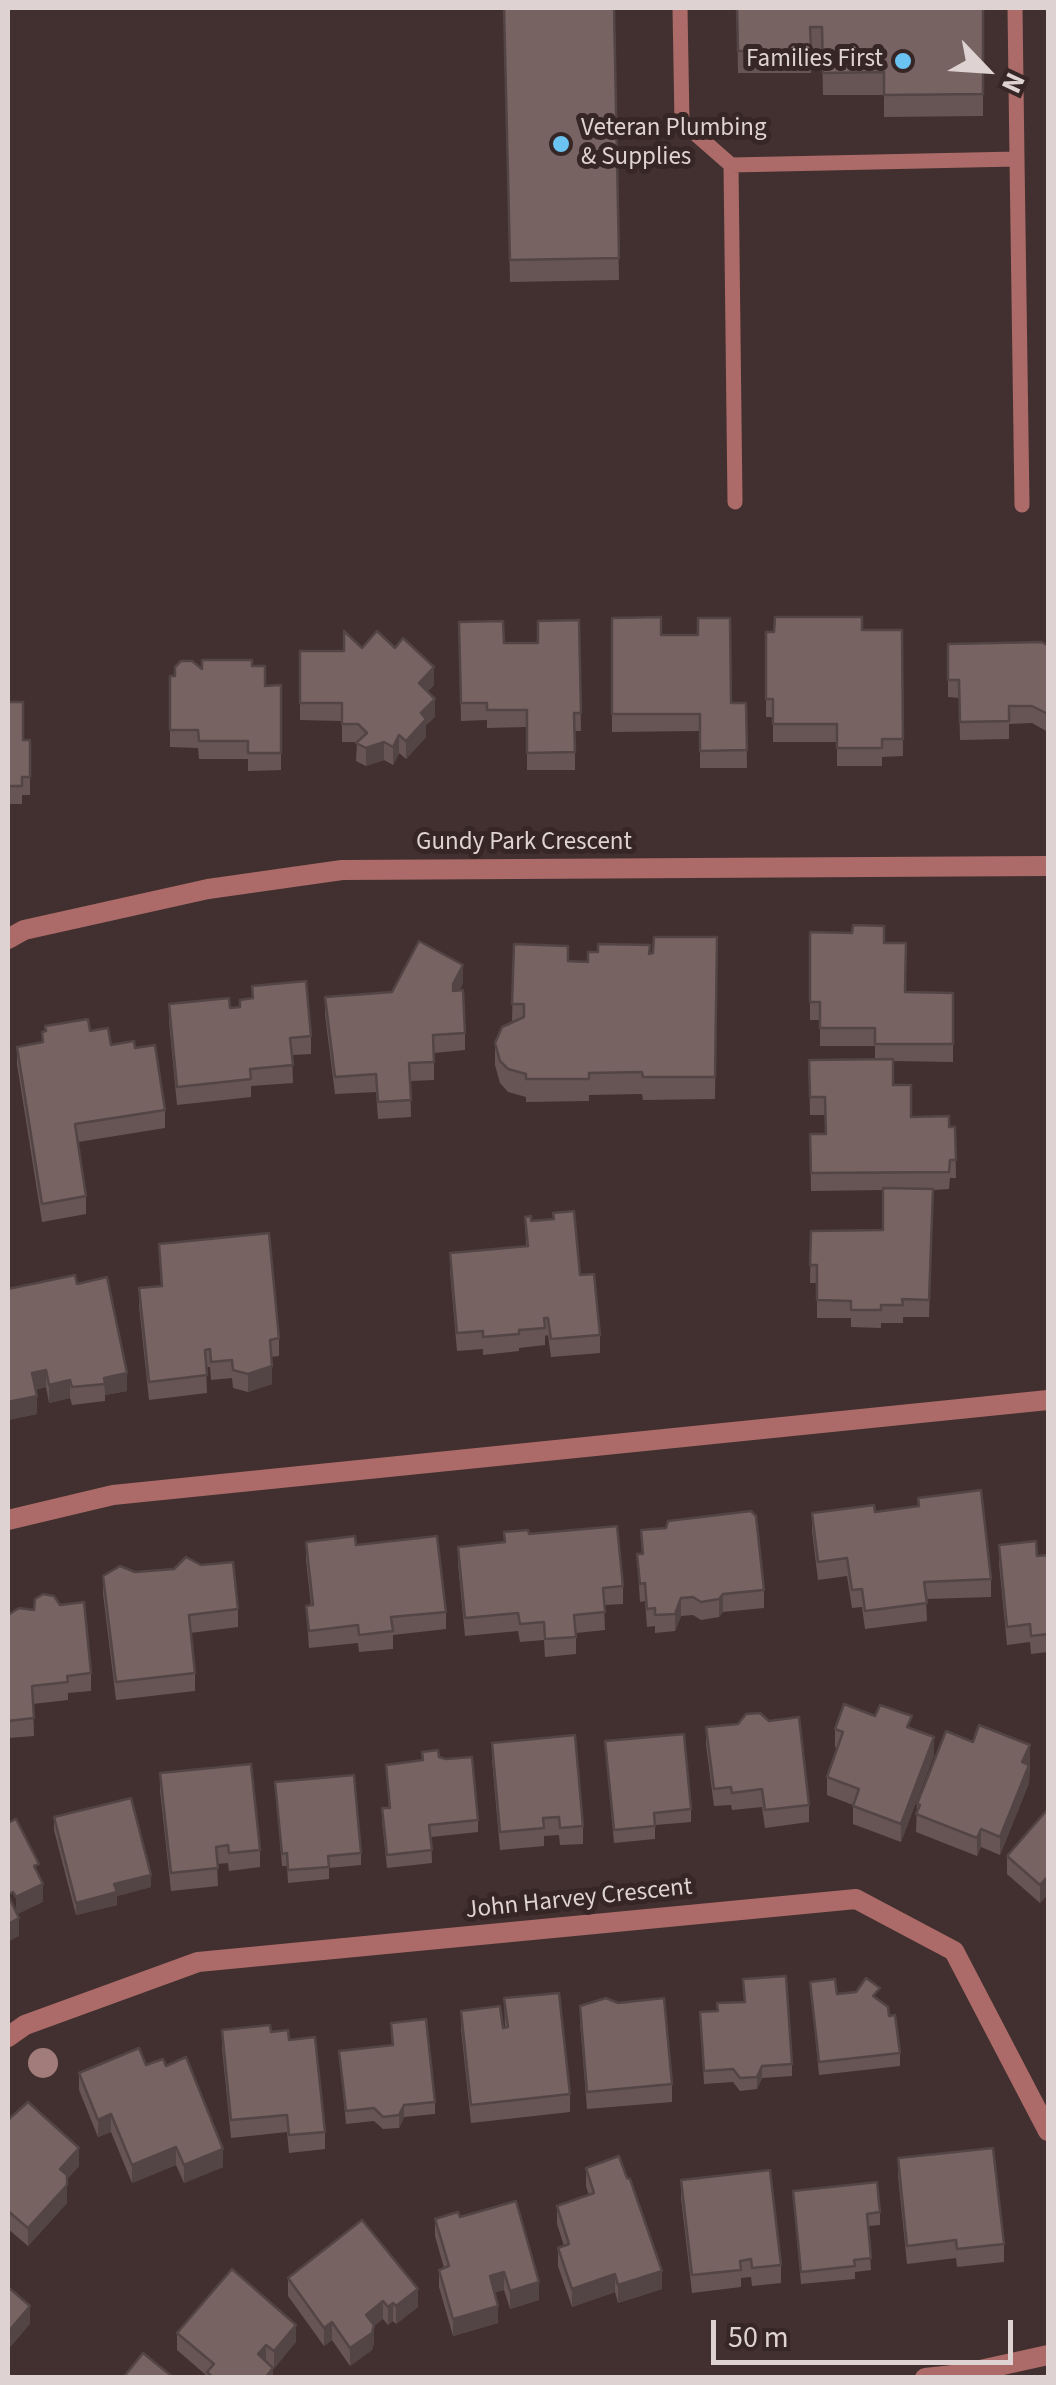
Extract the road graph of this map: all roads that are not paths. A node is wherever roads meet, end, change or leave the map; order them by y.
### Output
1 (680, 8) edge
2 (1015, 8) edge
3 (1017, 158) junction
4 (731, 165) junction
5 (735, 502) dead end
6 (1022, 505) dead end
7 (1048, 866) edge
8 (8, 940) edge
9 (1048, 1400) edge
10 (8, 1520) edge
11 (8, 2037) edge
12 (1048, 2131) edge
13 (1048, 2355) edge
14 (925, 2378) edge

1 - 4 lane
2 - 3 lane
3 - 4 lane
3 - 6 lane
4 - 5 lane
7 - 8 street, Gundy Park Crescent
9 - 10 street
11 - 12 street, John Harvey Crescent
13 - 14 street

